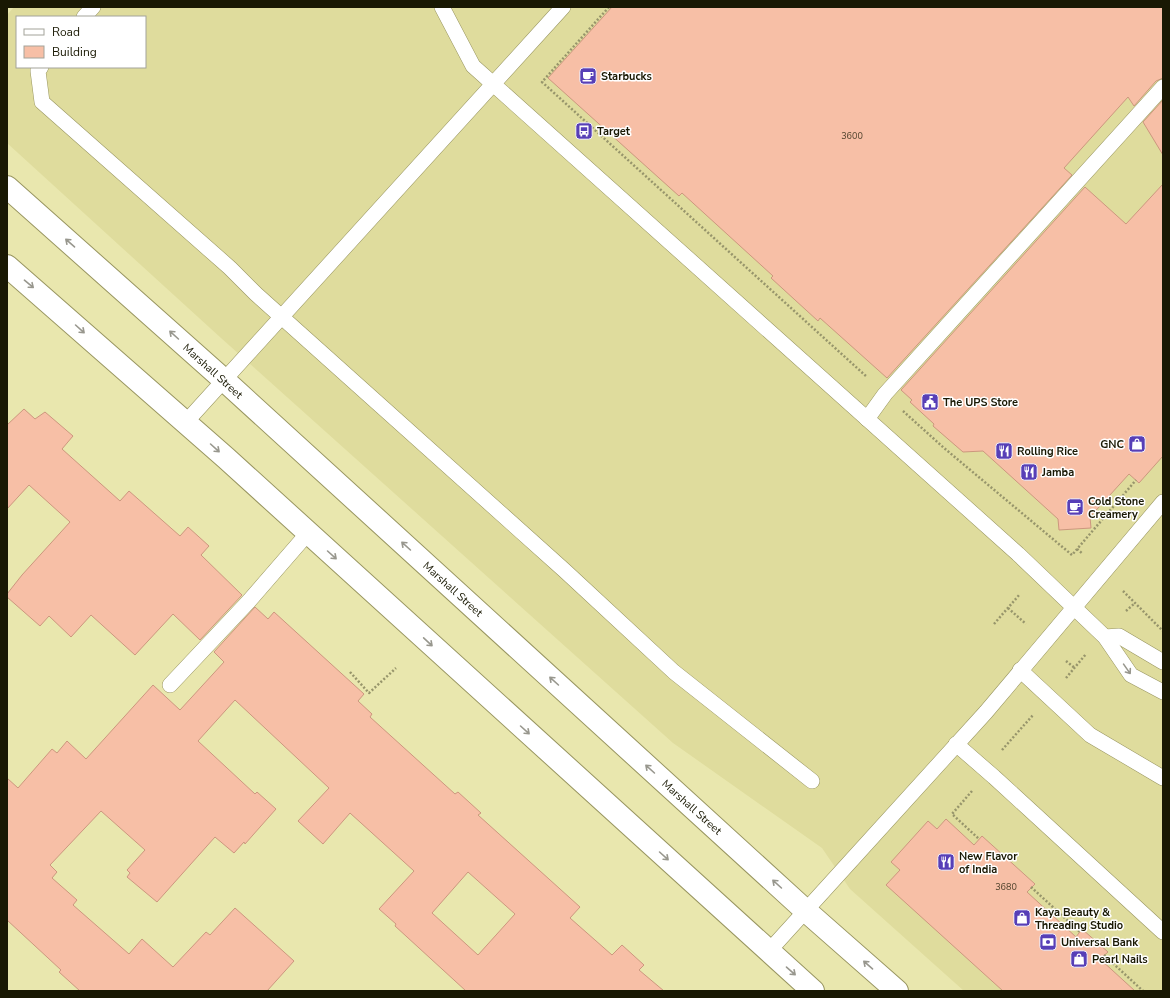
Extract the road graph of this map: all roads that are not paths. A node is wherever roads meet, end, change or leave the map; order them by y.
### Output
1 (93, 7) edge
2 (442, 7) edge
3 (563, 7) edge
4 (85, 16) edge
5 (40, 68) edge
6 (494, 85) junction
7 (1163, 87) edge
8 (7, 187) edge
9 (7, 266) edge
10 (282, 318) junction
11 (224, 380) junction
12 (867, 419) junction
13 (186, 422) junction
14 (1163, 502) edge
15 (308, 534) junction
16 (1074, 607) junction
17 (1104, 637) junction
18 (1163, 662) edge
19 (1020, 670) junction
20 (170, 685) dead end
21 (1163, 692) edge
22 (956, 744) junction
23 (1163, 778) edge
24 (812, 781) dead end
25 (806, 911) junction
26 (1163, 932) edge
27 (769, 952) junction
28 (813, 991) edge
29 (898, 991) edge

1 - 4 lane
2 - 6 lane
3 - 6 lane
5 - 10 lane
6 - 10 lane
6 - 12 lane
7 - 12 lane
11 -> 8 street, Marshall Street
9 -> 13 street
10 - 11 lane
10 - 24 lane
11 - 13 lane
25 -> 11 street, Marshall Street
12 - 16 lane
13 -> 15 street
14 - 16 lane
15 - 20 lane
15 -> 27 street
16 - 17 lane
16 - 19 lane
17 - 18 lane
17 -> 21 lane
19 - 22 lane
19 - 23 lane
22 - 25 lane
22 - 26 lane
25 - 27 lane
29 -> 25 street, Marshall Street
27 -> 28 street

